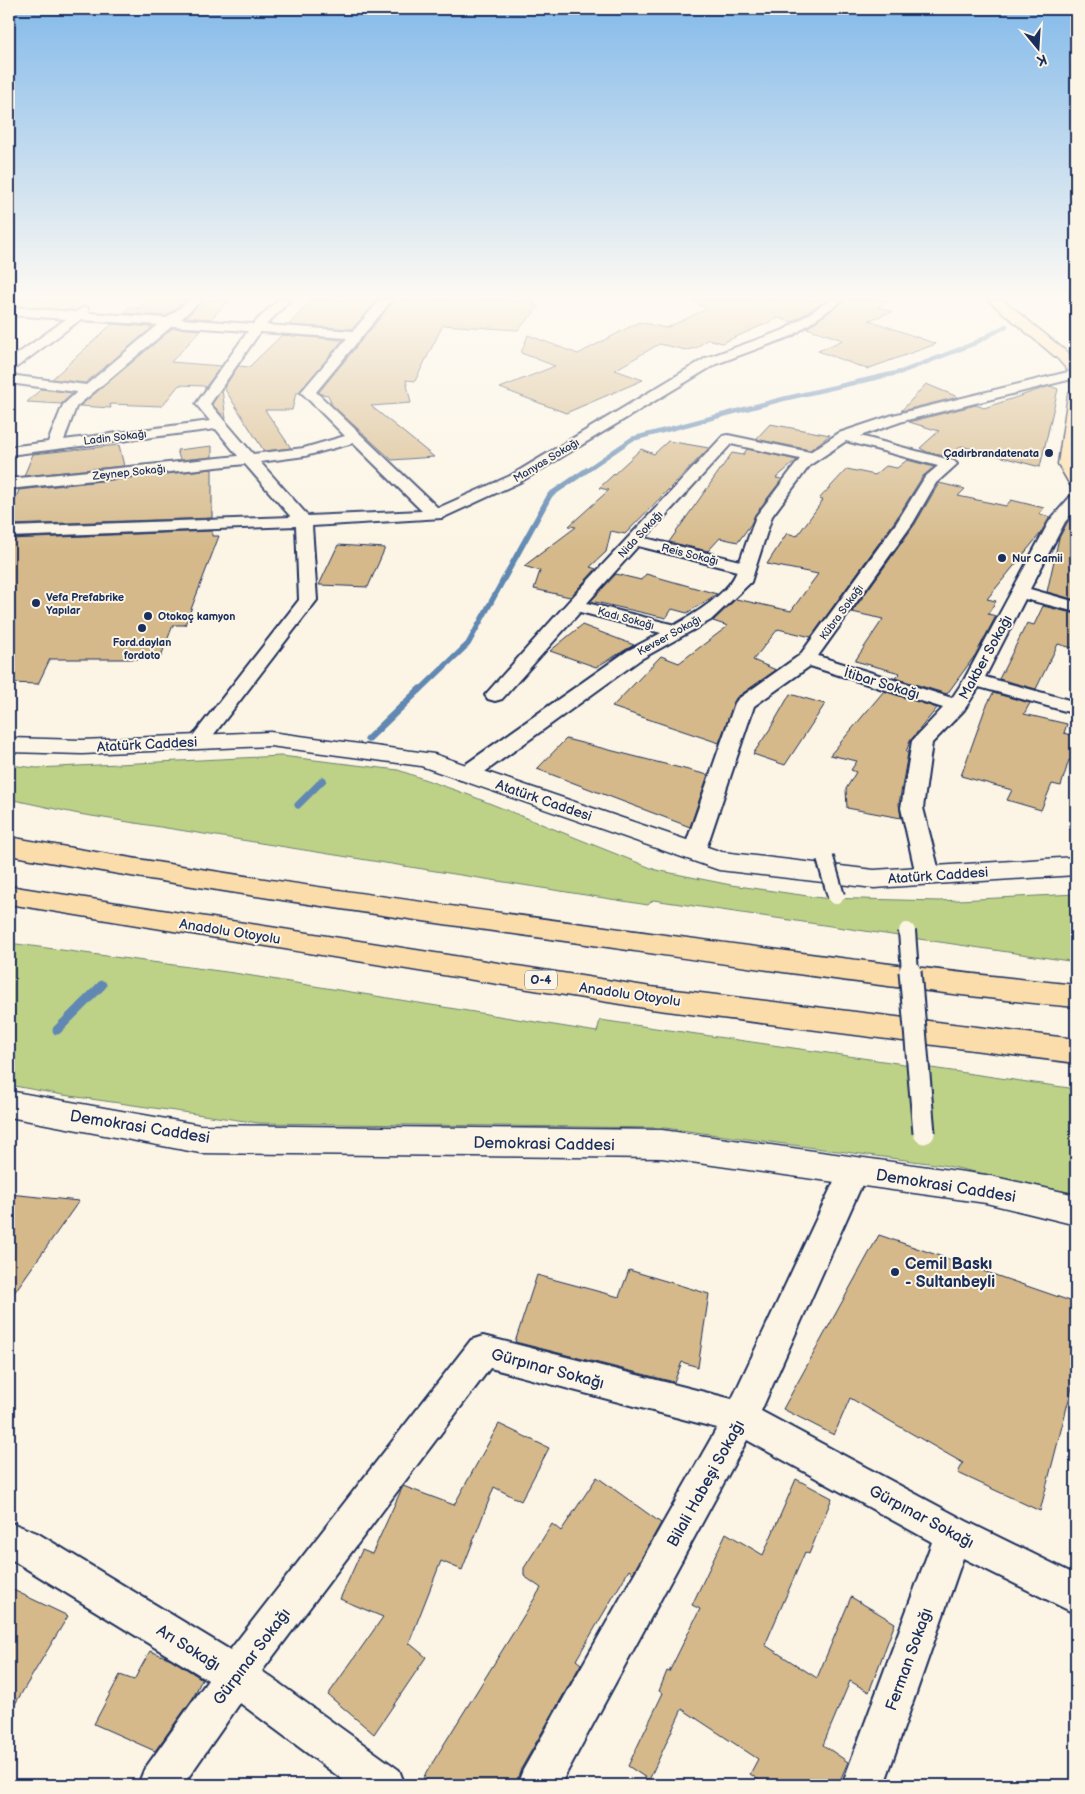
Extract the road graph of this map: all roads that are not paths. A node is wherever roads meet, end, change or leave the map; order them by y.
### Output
1 (46, 384) edge
2 (95, 384) edge
3 (217, 384) edge
4 (315, 384) edge
5 (673, 384) edge
6 (1031, 384) edge
7 (88, 389) junction
8 (1076, 395) edge
9 (220, 424) junction
10 (844, 436) junction
11 (355, 438) junction
12 (54, 445) junction
13 (9, 451) edge
14 (812, 458) junction
15 (249, 459) junction
16 (1076, 481) edge
17 (9, 484) edge
18 (1076, 500) edge
19 (436, 515) junction
20 (304, 521) junction
21 (9, 532) edge
22 (634, 540) junction
23 (747, 568) junction
24 (1020, 592) junction
25 (575, 605) junction
26 (1076, 606) edge
27 (676, 631) junction
28 (807, 659) junction
29 (974, 680) junction
30 (495, 695) dead end
31 (957, 706) junction
32 (1076, 708) edge
33 (198, 742) junction
34 (9, 745) edge
35 (467, 774) junction
36 (9, 829) edge
37 (9, 846) edge
38 (694, 852) junction
39 (825, 858) dead end
40 (1076, 866) edge
41 (146, 871) junction
42 (928, 875) junction
43 (9, 895) edge
44 (836, 896) dead end
45 (907, 931) dead end
46 (1076, 996) edge
47 (1076, 1051) edge
48 (9, 1104) edge
49 (924, 1133) dead end
50 (853, 1171) junction
51 (1076, 1210) edge
52 (741, 1418) junction
53 (953, 1534) junction
54 (9, 1540) edge
55 (1076, 1595) edge
56 (235, 1675) junction
57 (159, 1785) edge
58 (384, 1785) edge
59 (538, 1785) edge
60 (863, 1785) edge

1 - 7 street
2 - 7 street
3 - 9 street
4 - 11 street
5 - 19 street, Manyas Sokağı
6 - 10 street, Kevser Sokağı
7 - 12 street
8 - 16 main road
9 - 12 street, Ladin Sokağı
9 - 15 street
10 - 14 street, Kevser Sokağı
10 - 28 street, Kübra Sokağı
11 - 15 street, Zeynep Sokağı
11 - 19 street
12 - 13 street, Ladin Sokağı
14 - 22 street, Nida Sokağı
14 - 23 street, Kevser Sokağı
15 - 17 street, Zeynep Sokağı
15 - 20 street
18 - 24 street, Makber Sokağı
19 - 20 street
20 - 21 street
20 - 33 street
22 - 23 street, Reis Sokağı
22 - 25 street, Nida Sokağı
23 - 27 street, Kevser Sokağı
24 - 26 street
24 - 29 street, Makber Sokağı
25 - 27 street, Kadı Sokağı
25 - 30 street, Nida Sokağı
27 - 35 street, Kevser Sokağı
28 - 31 street, İtibar Sokağı
28 - 38 street, Kübra Sokağı
29 - 31 street, Makber Sokağı
29 - 32 street
31 - 42 street, Makber Sokağı
33 - 34 street, Atatürk Caddesi
33 - 35 street, Atatürk Caddesi
35 - 38 street, Atatürk Caddesi
36 - 41 main road
37 - 41 main road
38 - 42 street, Atatürk Caddesi
39 - 44 street, bridge
40 - 42 street, Atatürk Caddesi
41 - 46 main road
43 - 47 main road, Anadolu Otoyolu / O-4
45 - 49 street, bridge
48 - 50 street, Demokrasi Caddesi
50 - 51 street, Demokrasi Caddesi
50 - 52 street, Bilali Habeşi Sokağı
52 - 53 street, Gürpınar Sokağı
52 - 56 street, Gürpınar Sokağı
52 - 59 street, Bilali Habeşi Sokağı
53 - 55 street, Gürpınar Sokağı
53 - 60 street, Ferman Sokağı
54 - 56 street, Arı Sokağı
56 - 57 street, Gürpınar Sokağı
56 - 58 street, Arı Sokağı

